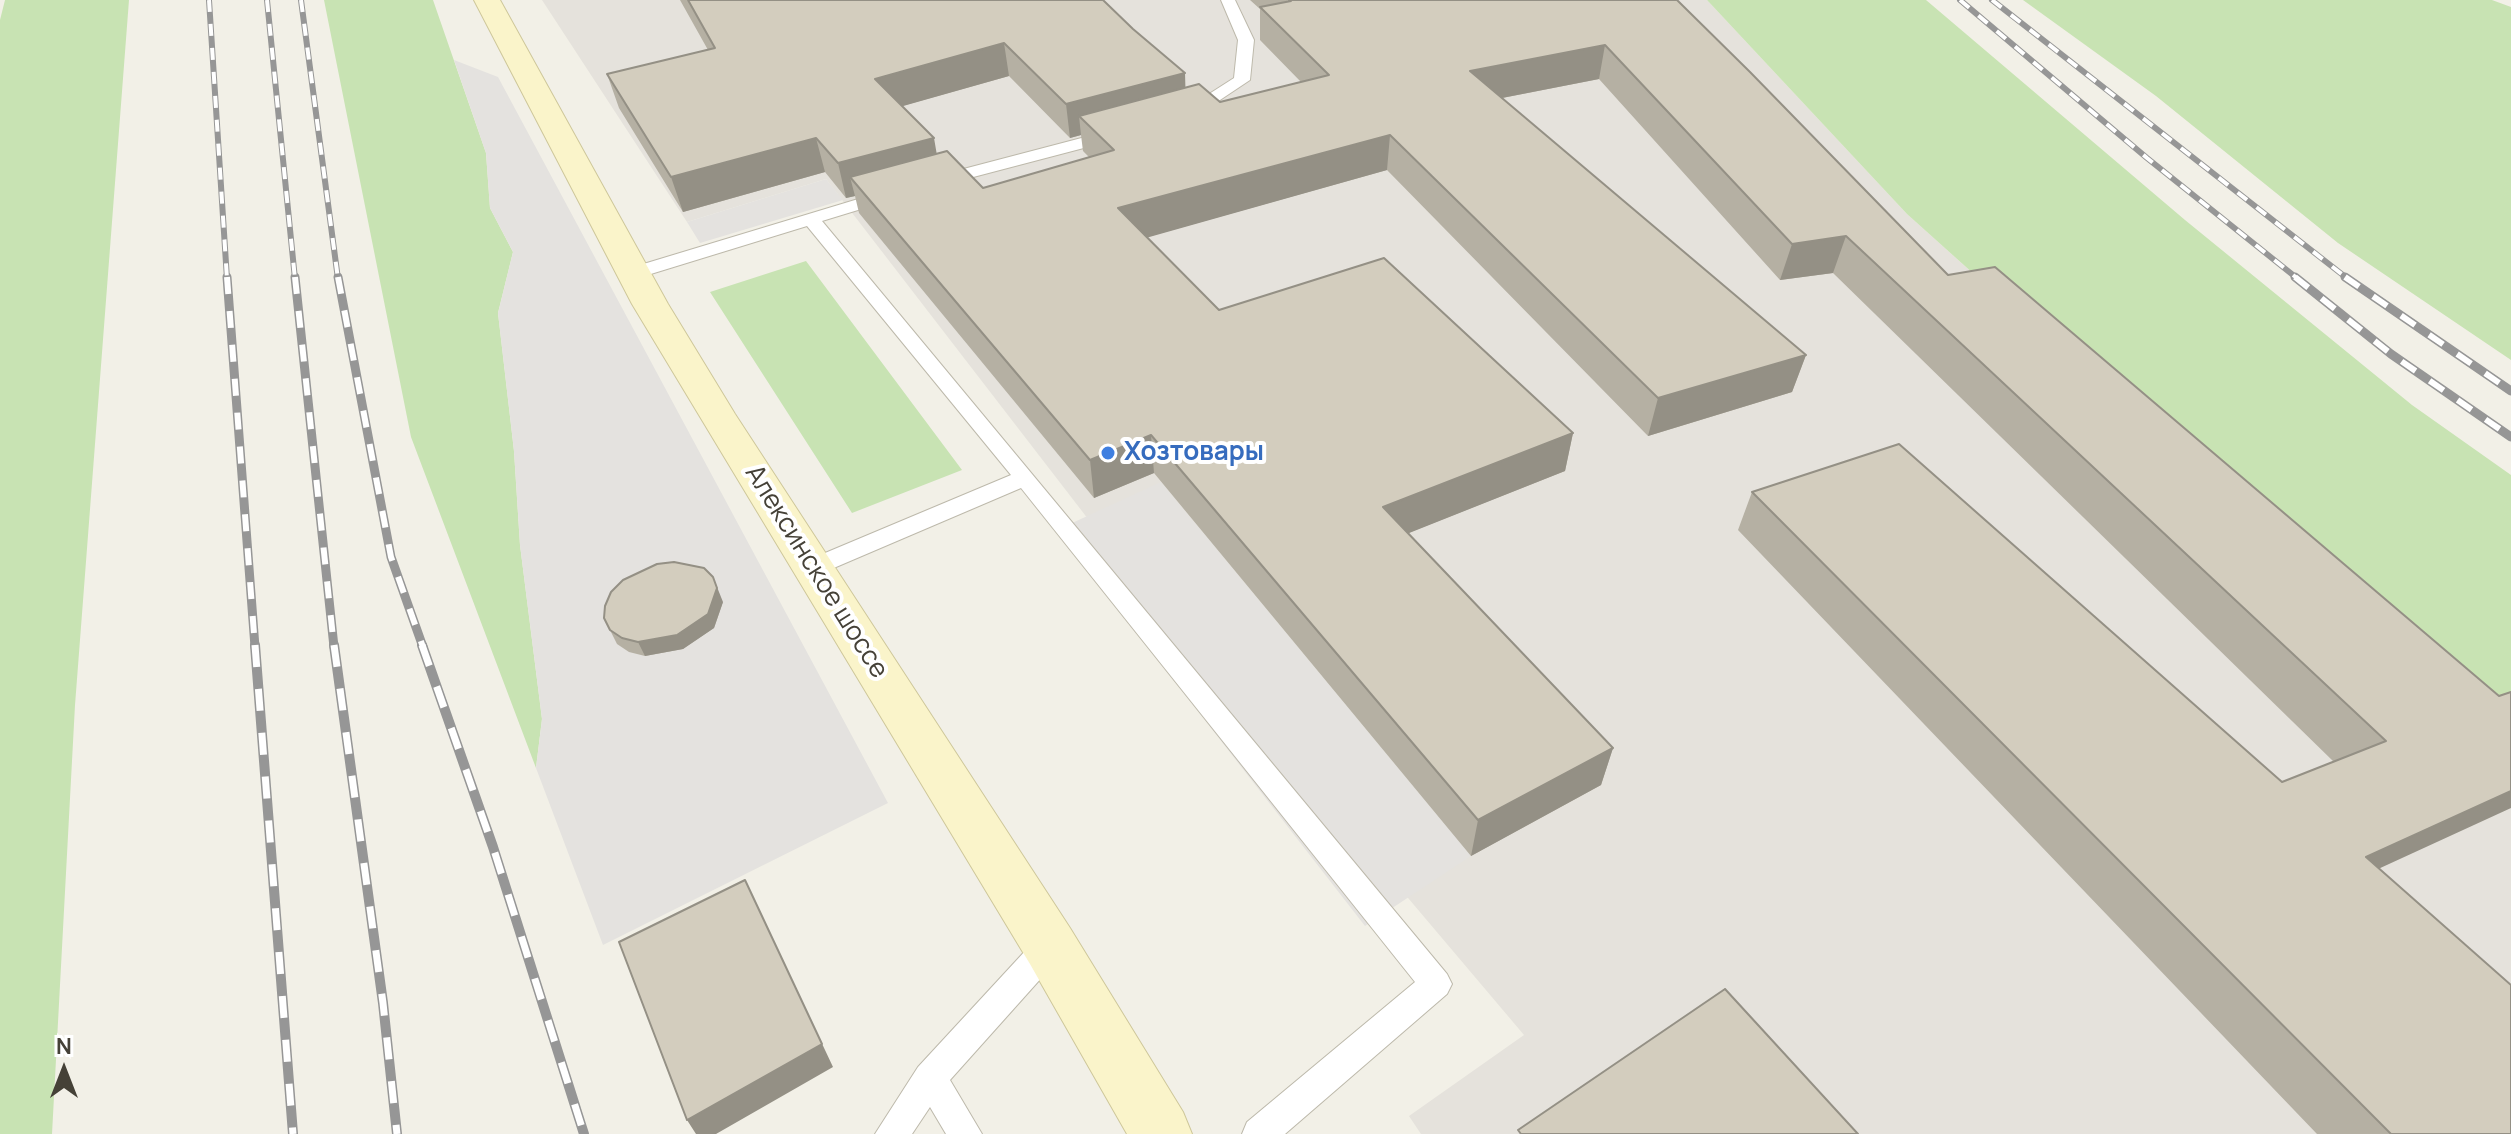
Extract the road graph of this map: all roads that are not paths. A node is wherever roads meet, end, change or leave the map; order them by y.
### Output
1 (487, 0) edge
2 (1228, 0) edge
3 (1163, 121) edge
4 (1133, 129) edge
5 (810, 218) junction
6 (634, 273) junction
7 (1025, 478) junction
8 (814, 567) junction
9 (1050, 946) junction
10 (930, 1078) junction
11 (892, 1134) edge
12 (965, 1134) edge
13 (1161, 1134) edge
14 (1259, 1134) edge

1 - 6 main road, Алексинское шоссе
2 - 3 lane
4 - 5 lane
5 - 6 lane
5 - 7 lane
6 - 8 main road, Алексинское шоссе
7 - 8 lane
7 - 14 lane
8 - 9 main road, Алексинское шоссе
9 - 10 lane
9 - 13 main road, Алексинское шоссе
10 - 11 lane
10 - 12 lane

